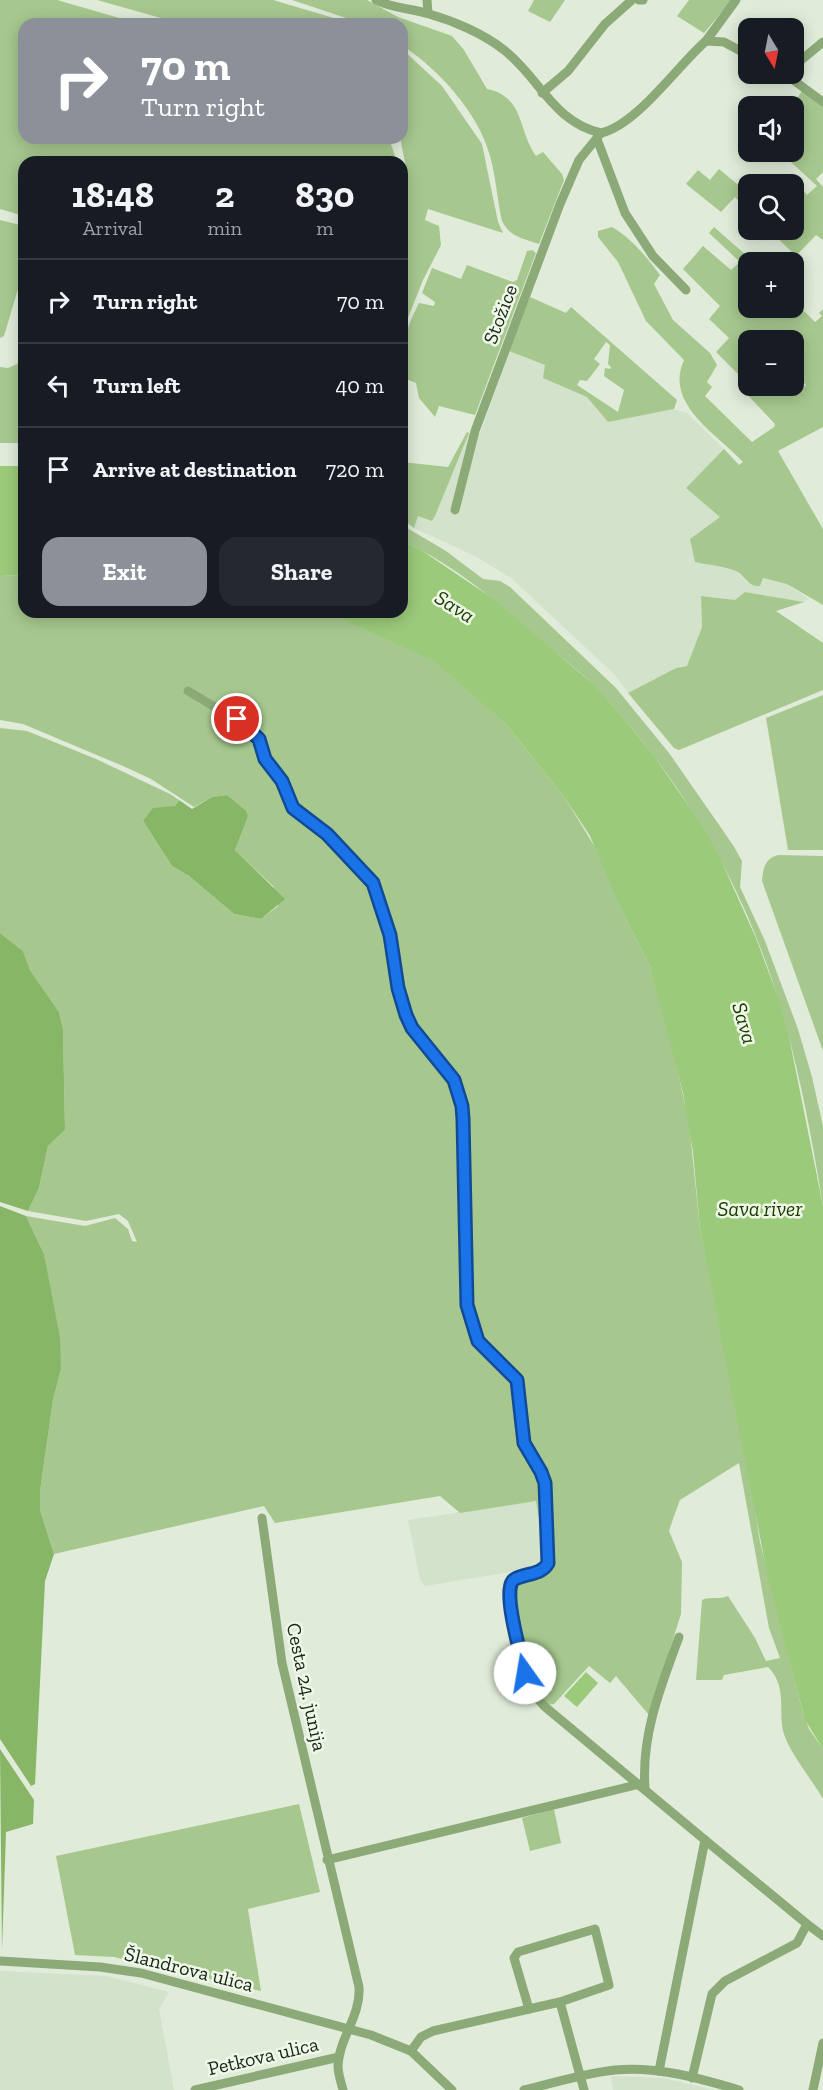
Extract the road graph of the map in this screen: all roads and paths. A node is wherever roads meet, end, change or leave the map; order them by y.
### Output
1 (376, 0) edge
2 (427, 0) edge
3 (632, 0) edge
4 (736, 0) edge
5 (428, 13) junction
6 (706, 41) junction
7 (823, 42) edge
8 (738, 50) edge
9 (804, 58) edge
10 (799, 84) edge
11 (542, 93) junction
12 (823, 102) edge
13 (599, 136) junction
14 (686, 290) dead end
15 (455, 510) dead end
16 (188, 691) dead end
17 (262, 1518) dead end
18 (678, 1637) dead end
19 (642, 1786) junction
20 (705, 1840) junction
21 (327, 1860) junction
22 (807, 1924) junction
23 (823, 1936) edge
24 (0, 1961) edge
25 (560, 2002) junction
26 (529, 2009) junction
27 (350, 2030) junction
28 (823, 2043) edge
29 (411, 2051) junction
30 (339, 2057) junction
31 (659, 2071) junction
32 (580, 2077) junction
33 (692, 2078) junction
34 (195, 2090) edge
35 (343, 2090) edge
36 (452, 2090) edge
37 (524, 2090) edge
38 (584, 2090) edge
39 (739, 2090) edge
40 (813, 2090) edge

1 - 5 street
2 - 5 street
3 - 11 street
4 - 6 street, Stožice
5 - 11 street
6 - 8 street
6 - 13 street, Stožice
7 - 9 street
10 - 12 street
11 - 13 street
13 - 14 street
13 - 15 street, Stožice
16 - 19 street
17 - 21 street, Cesta 24. junija
18 - 19 street
19 - 20 street
19 - 21 street
20 - 22 street
20 - 31 street
21 - 27 street, Cesta 24. junija
22 - 23 street
22 - 33 street
24 - 27 street, Šlandrova ulica
25 - 26 street
25 - 26 street
25 - 32 street
26 - 29 street
27 - 29 street, Šlandrova ulica
27 - 30 street, Petkova ulica
28 - 40 street
29 - 36 street
30 - 34 street, Petkova ulica
30 - 35 street, Petkova ulica
31 - 32 street
31 - 33 street
32 - 37 street
32 - 38 street
33 - 39 street

